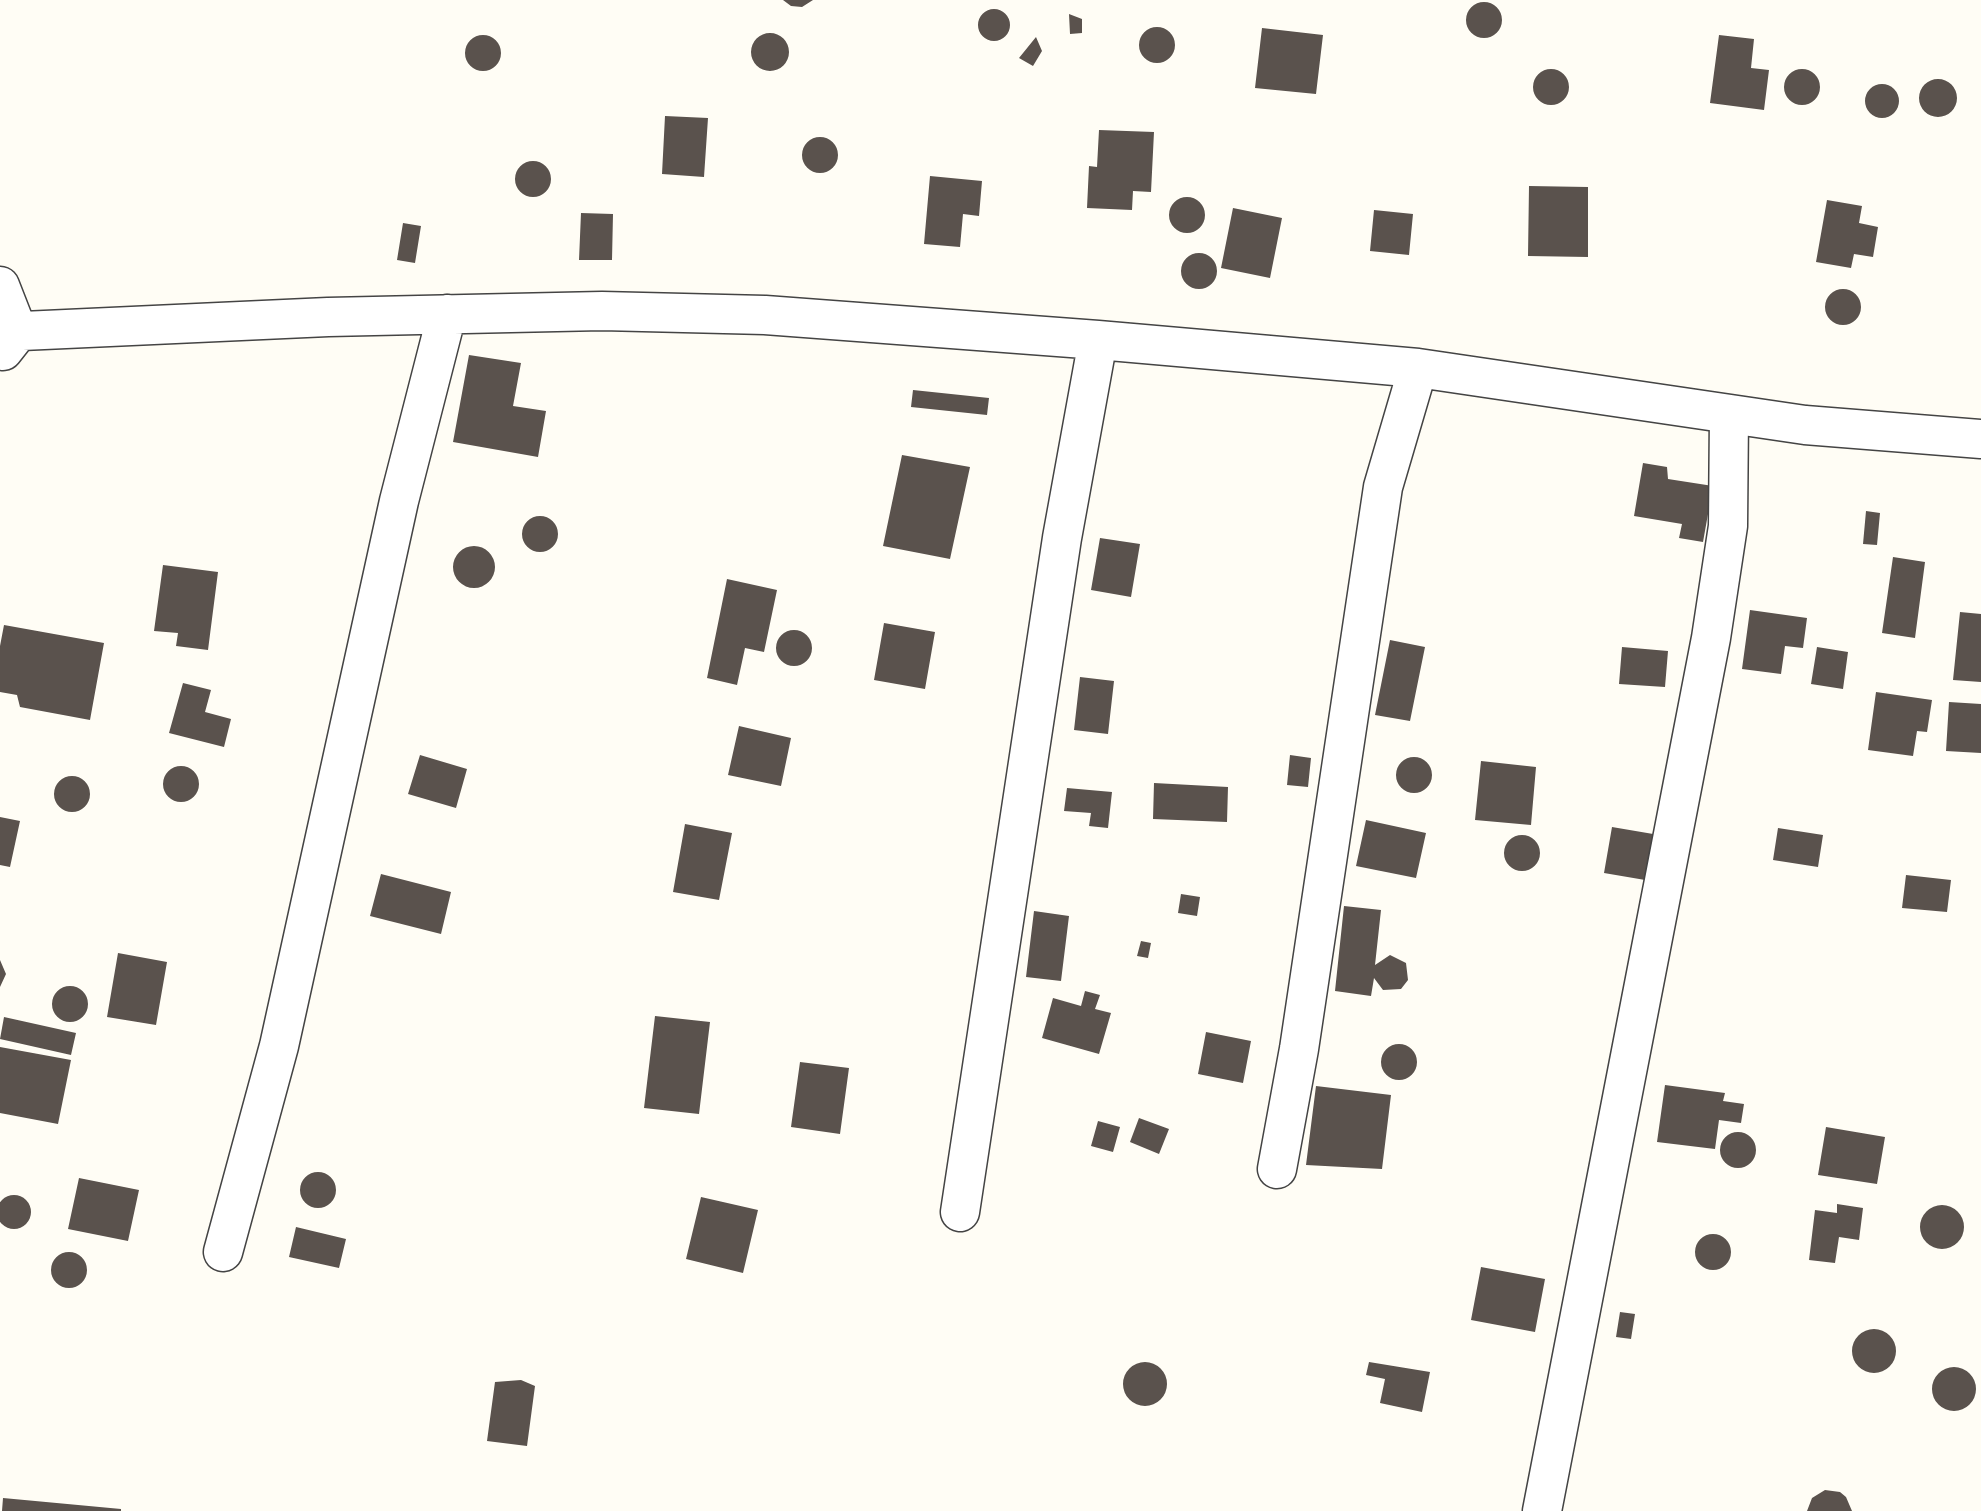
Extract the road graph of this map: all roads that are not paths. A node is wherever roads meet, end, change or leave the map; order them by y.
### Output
1 (0, 286) edge
2 (447, 314) junction
3 (6, 340) edge
4 (1098, 340) junction
5 (1418, 368) junction
6 (1729, 414) junction
7 (1981, 439) edge
8 (1276, 1169) dead end
9 (960, 1212) dead end
10 (223, 1251) dead end
11 (1542, 1511) edge

1 - 3 street
2 - 3 street
2 - 4 street
2 - 10 street
4 - 5 street
4 - 9 street
5 - 6 street
5 - 8 street
6 - 7 street
6 - 11 street

